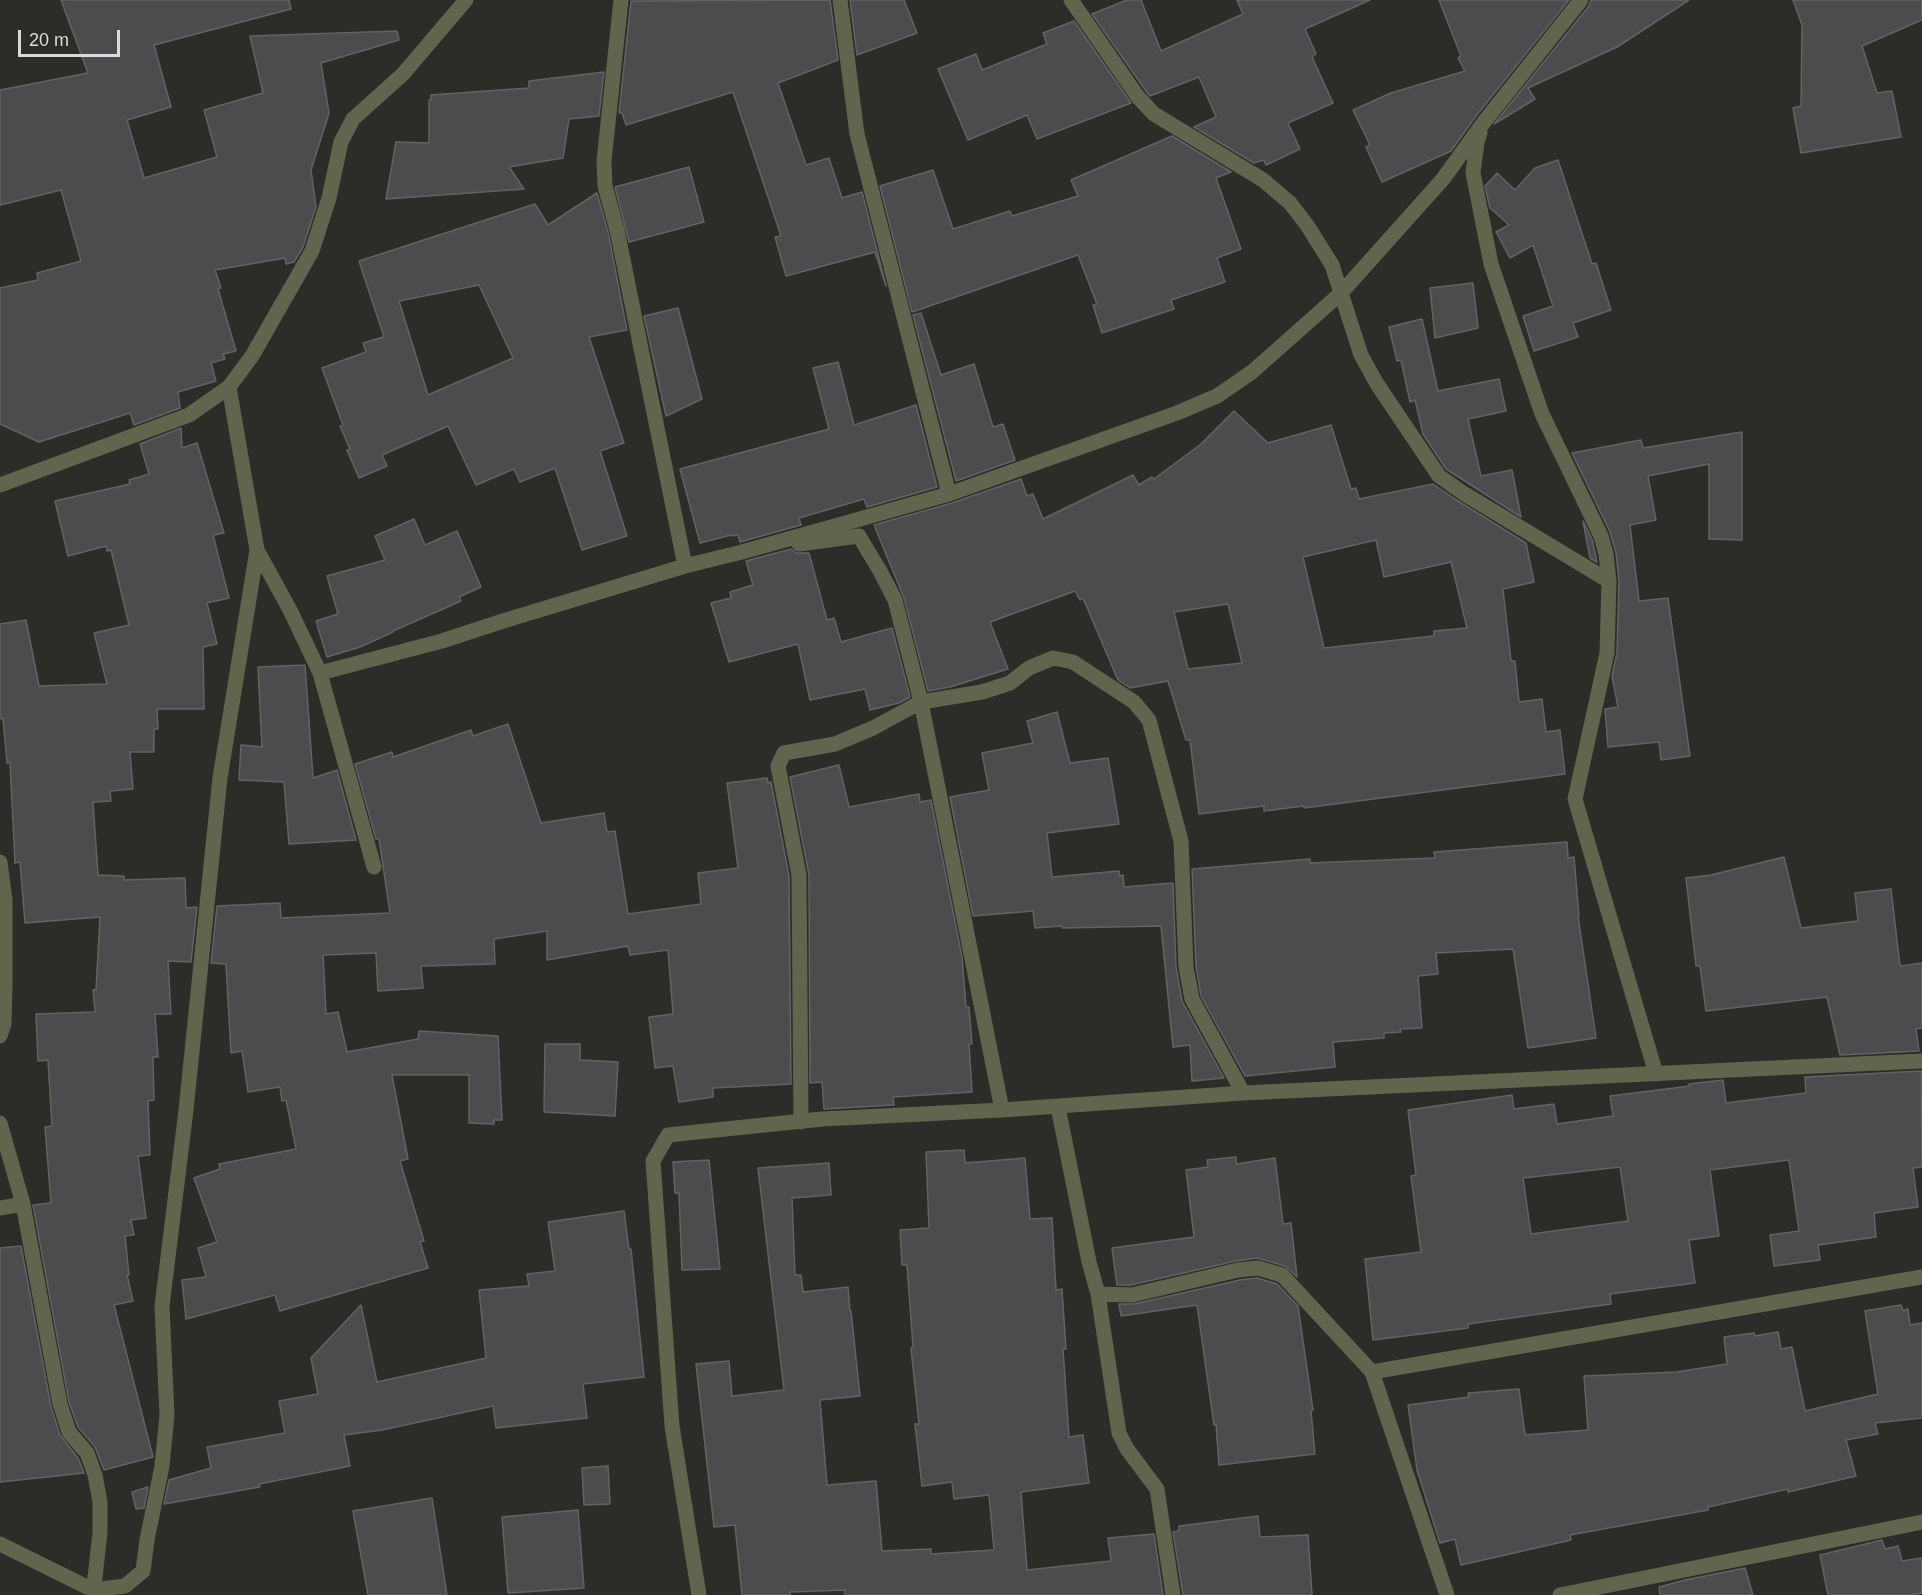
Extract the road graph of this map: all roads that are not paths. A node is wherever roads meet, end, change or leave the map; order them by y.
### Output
1 (466, 0) edge
2 (621, 0) edge
3 (840, 0) edge
4 (1071, 0) edge
5 (1581, 0) edge
6 (1484, 122) junction
7 (1341, 293) junction
8 (229, 387) junction
9 (0, 485) edge
10 (949, 494) junction
11 (257, 550) junction
12 (742, 552) junction
13 (685, 566) junction
14 (1609, 581) junction
15 (320, 673) junction
16 (921, 702) junction
17 (0, 862) edge
18 (374, 867) dead end
19 (0, 1036) edge
20 (1922, 1061) edge
21 (1656, 1074) junction
22 (1243, 1094) junction
23 (1058, 1107) junction
24 (1002, 1110) junction
25 (801, 1122) junction
26 (0, 1123) edge
27 (23, 1204) junction
28 (0, 1208) edge
29 (1922, 1277) edge
30 (1098, 1294) junction
31 (1372, 1372) junction
32 (1922, 1522) edge
33 (0, 1544) edge
34 (93, 1592) edge
35 (699, 1595) edge
36 (1173, 1595) edge
37 (1447, 1595) edge
38 (1560, 1595) edge

1 - 8 street
2 - 13 street
3 - 10 street
4 - 7 street
5 - 6 street
6 - 7 street
6 - 14 street
7 - 10 street
7 - 14 street
8 - 9 street
8 - 11 street
10 - 12 street
11 - 15 street
11 - 34 street
12 - 13 street
12 - 16 street
13 - 15 street
14 - 21 street
15 - 18 street
16 - 22 street
16 - 24 street
16 - 25 street
17 - 19 street
20 - 21 street
21 - 22 street
22 - 23 street
23 - 24 street
23 - 30 street
24 - 25 street
25 - 35 street
26 - 27 street
27 - 28 street
27 - 34 street
29 - 31 street
30 - 31 street
30 - 36 street
31 - 37 street
32 - 38 street
33 - 34 street

